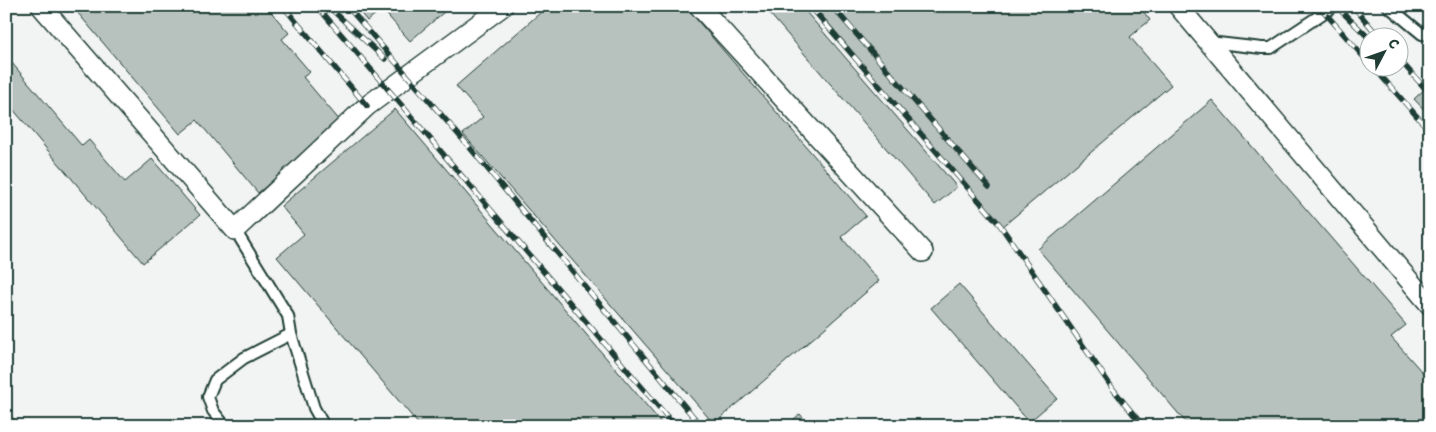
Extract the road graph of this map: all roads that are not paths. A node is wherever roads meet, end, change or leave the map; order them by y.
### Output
1 (42, 6) edge
2 (503, 6) edge
3 (699, 6) edge
4 (1178, 6) edge
5 (1334, 6) edge
6 (1388, 6) edge
7 (1430, 35) edge
8 (1208, 42) junction
9 (235, 230) junction
10 (923, 252) dead end
11 (1430, 305) edge
12 (291, 334) junction
13 (225, 426) edge
14 (324, 426) edge

1 - 9 street
2 - 9 street
3 - 10 street
4 - 8 street
5 - 8 lane
6 - 7 lane
8 - 11 street
9 - 12 lane
12 - 13 lane
12 - 14 lane

